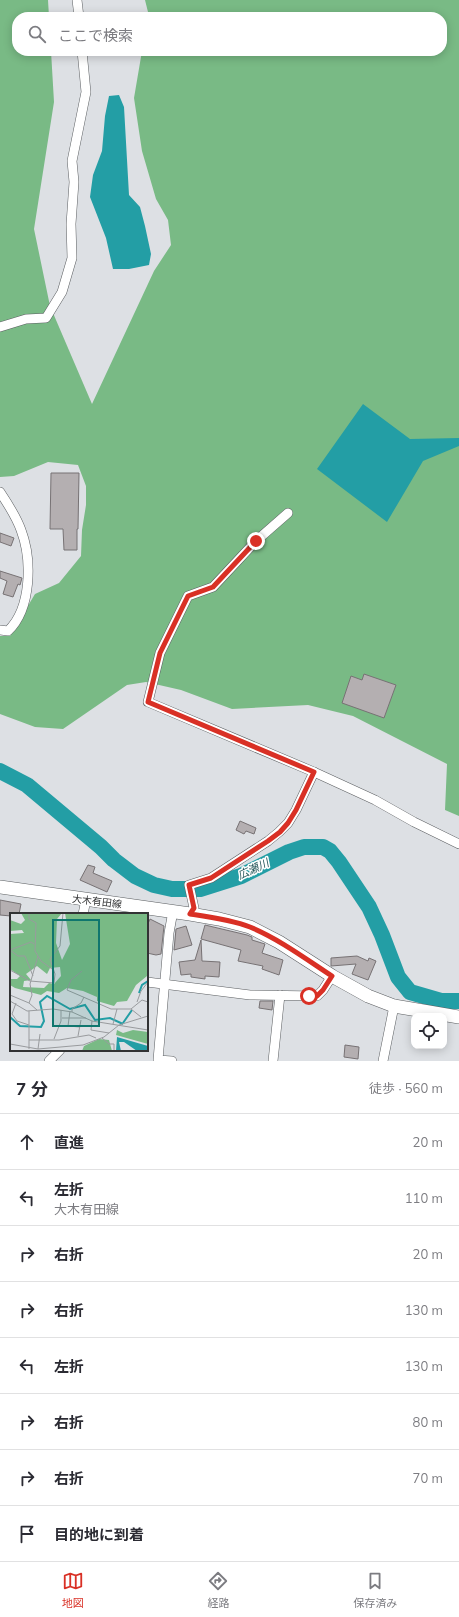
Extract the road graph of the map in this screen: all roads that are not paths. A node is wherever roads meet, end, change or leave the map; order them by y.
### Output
1 (77, 0) edge
2 (78, 12) edge
3 (82, 56) edge
4 (0, 327) edge
5 (0, 492) edge
6 (0, 500) edge
7 (11, 508) junction
8 (288, 513) dead end
9 (0, 630) edge
10 (314, 772) junction
11 (459, 844) edge
12 (0, 888) edge
13 (86, 900) junction
14 (172, 911) junction
15 (192, 911) junction
16 (83, 913) edge
17 (332, 976) junction
18 (148, 982) edge
19 (166, 985) junction
20 (280, 995) junction
21 (394, 1006) junction
22 (459, 1017) edge
23 (59, 1051) edge
24 (49, 1061) edge
25 (172, 1061) edge
26 (273, 1061) edge
27 (383, 1061) edge

1 - 2 street
3 - 4 street
5 - 7 street
6 - 7 street
7 - 9 street
8 - 10 street
10 - 11 street
10 - 15 street
12 - 13 main road, 大木有田線
13 - 14 main road, 大木有田線
13 - 16 street
14 - 15 main road, 大木有田線
14 - 19 street
15 - 17 main road, 大木有田線
17 - 20 street
17 - 21 main road, 大木有田線
18 - 19 street
19 - 20 street
19 - 25 street
20 - 26 street
21 - 22 main road, 大木有田線
21 - 27 street
23 - 24 street

